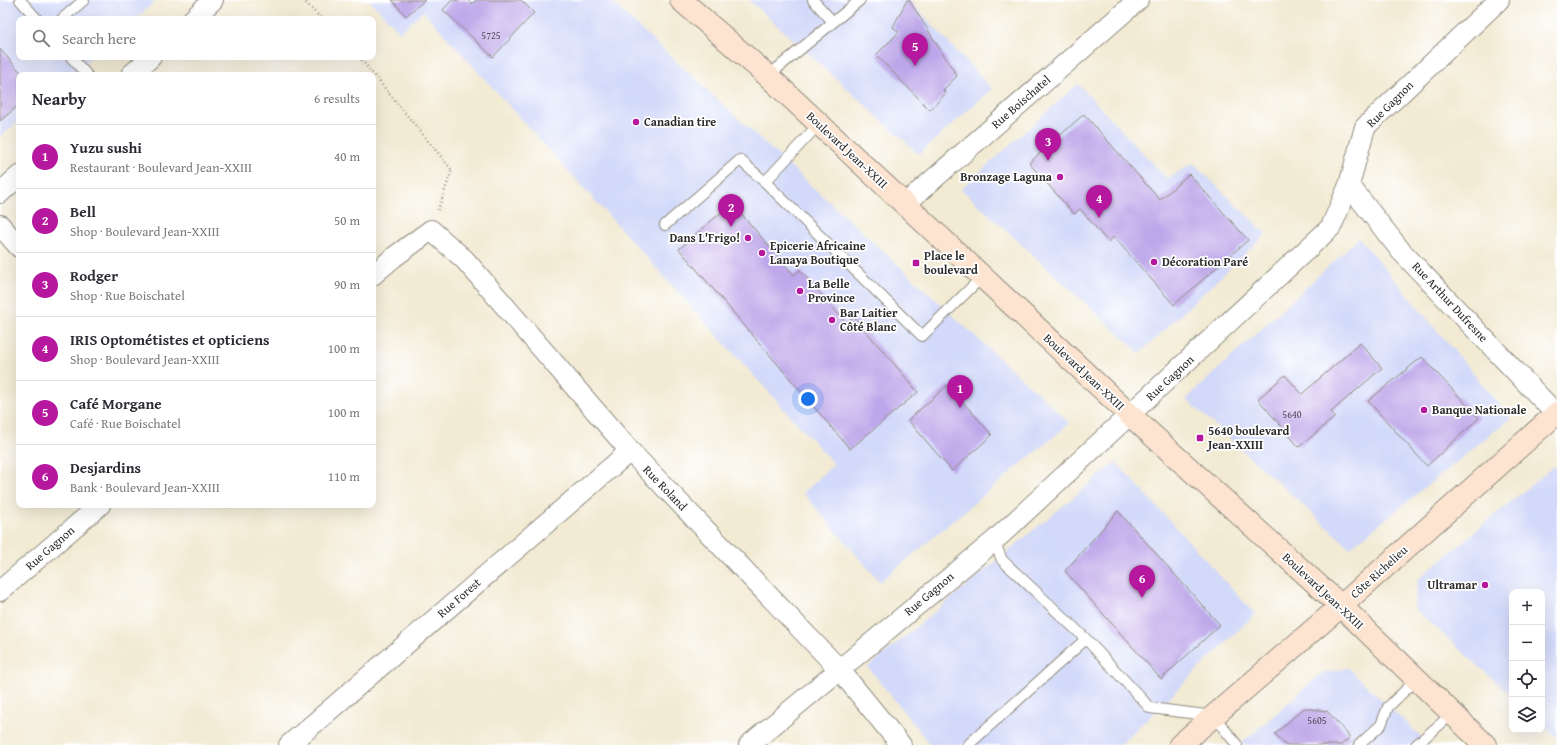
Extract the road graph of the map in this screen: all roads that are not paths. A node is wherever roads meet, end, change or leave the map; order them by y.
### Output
1 (20, 0) edge
2 (84, 0) edge
3 (213, 0) edge
4 (681, 0) edge
5 (813, 0) edge
6 (860, 0) edge
7 (1138, 0) edge
8 (1500, 0) edge
9 (34, 16) edge
10 (65, 16) edge
11 (196, 16) edge
12 (833, 22) junction
13 (74, 60) edge
14 (148, 60) edge
15 (84, 72) edge
16 (134, 72) edge
17 (768, 76) junction
18 (819, 124) junction
19 (16, 179) edge
20 (765, 182) junction
21 (1349, 185) junction
22 (0, 193) edge
23 (904, 204) junction
24 (0, 225) edge
25 (665, 225) dead end
26 (16, 244) edge
27 (376, 272) edge
28 (982, 277) junction
29 (1556, 413) edge
30 (1130, 415) junction
31 (630, 451) junction
32 (97, 508) edge
33 (994, 541) junction
34 (0, 591) edge
35 (1341, 606) junction
36 (1086, 639) junction
37 (838, 669) junction
38 (1416, 680) junction
39 (1452, 714) junction
40 (1214, 716) junction
41 (289, 745) edge
42 (748, 745) edge
43 (900, 745) edge
44 (968, 745) edge
45 (1180, 745) edge
46 (1238, 745) edge
47 (1359, 745) edge
48 (1416, 745) edge
49 (1485, 745) edge

1 - 9 lane
2 - 10 lane
3 - 11 street
4 - 17 street, Boulevard Jean-XXIII
5 - 12 lane
6 - 12 lane
7 - 23 street, Rue Boischatel
8 - 21 street, Rue Gagnon
12 - 17 lane
13 - 15 lane
14 - 16 street
17 - 18 street, Boulevard Jean-XXIII
18 - 20 lane
18 - 23 street, Boulevard Jean-XXIII
19 - 22 street
20 - 25 lane
20 - 28 lane
21 - 29 street, Rue Arthur Dufresne
21 - 30 street, Rue Gagnon
23 - 28 street, Boulevard Jean-XXIII
24 - 26 street
27 - 31 street, Rue Roland
28 - 30 street, Boulevard Jean-XXIII
29 - 35 street, Côte Richelieu
30 - 33 street, Rue Gagnon
30 - 35 street, Boulevard Jean-XXIII
31 - 37 street, Rue Roland
31 - 41 street, Rue Forest
32 - 34 street, Rue Gagnon
33 - 36 lane
33 - 37 street, Rue Gagnon
35 - 38 street, Boulevard Jean-XXIII
35 - 40 street, Côte Richelieu
36 - 40 lane
36 - 44 lane
37 - 42 street, Rue Gagnon
37 - 43 street, Rue Roland
38 - 39 street, Boulevard Jean-XXIII
38 - 47 lane
39 - 48 lane
39 - 49 street, Boulevard Jean-XXIII
40 - 45 street, Côte Richelieu
40 - 46 lane

